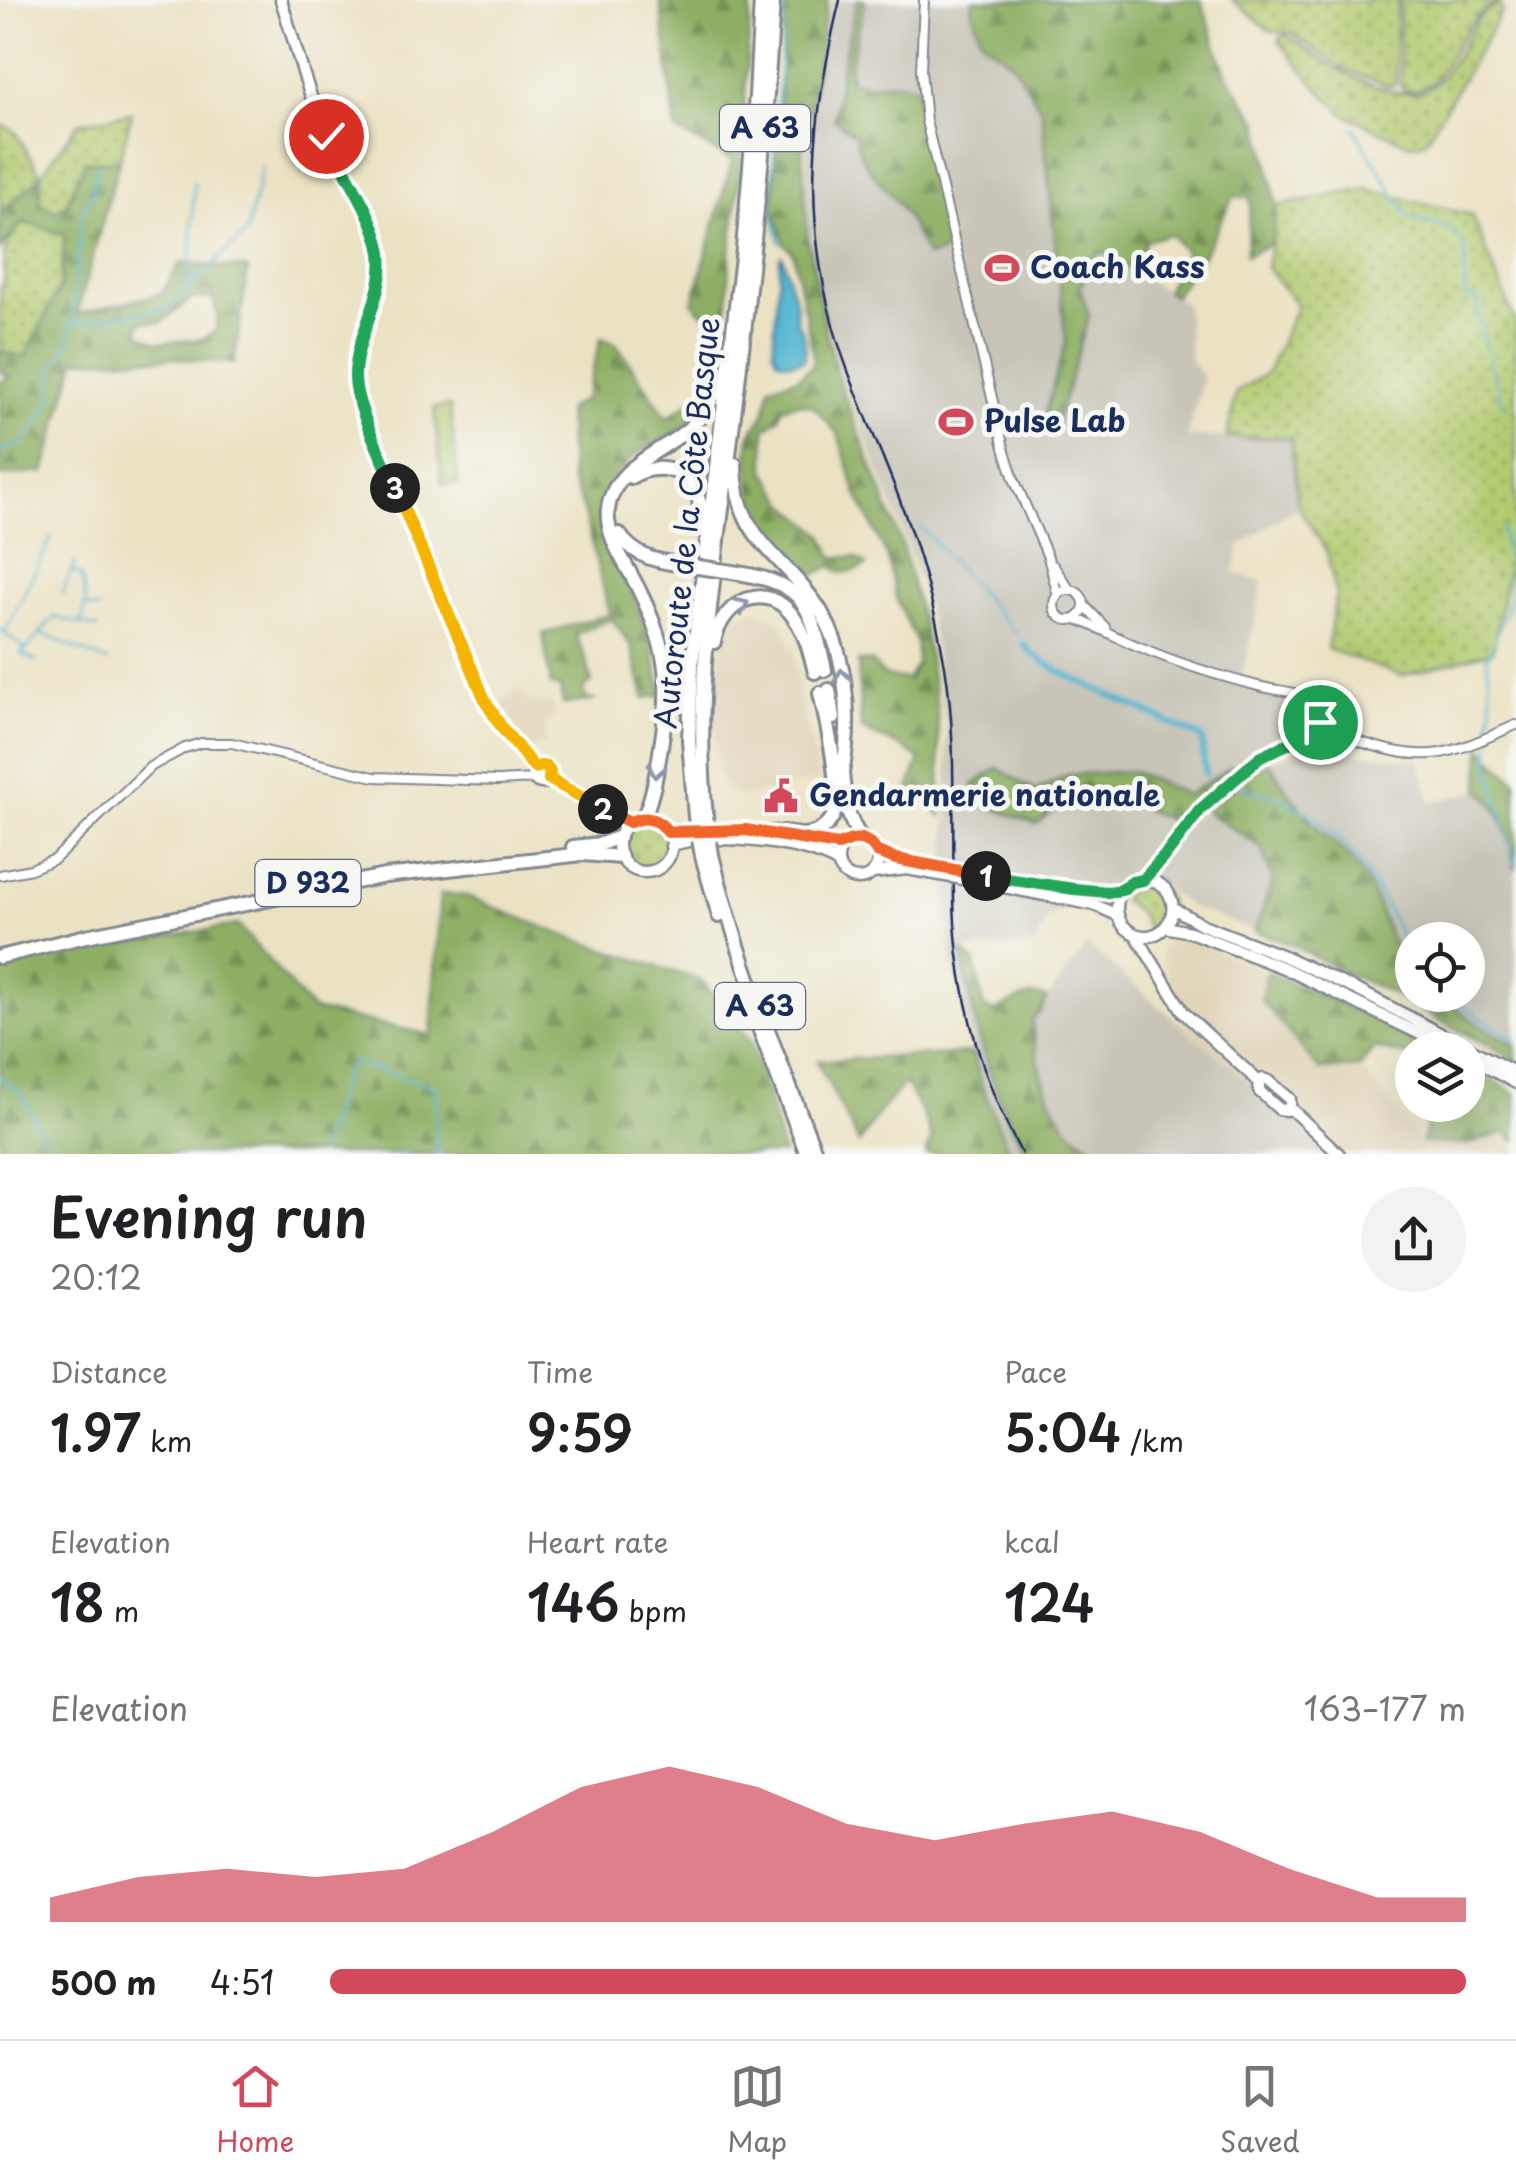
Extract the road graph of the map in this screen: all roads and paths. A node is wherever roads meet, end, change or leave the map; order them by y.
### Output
1 (281, 0) edge
2 (761, 0) edge
3 (772, 0) edge
4 (924, 0) edge
5 (735, 312) junction
6 (736, 402) junction
7 (1048, 558) junction
8 (696, 572) junction
9 (1070, 590) junction
10 (1058, 596) junction
11 (1084, 605) junction
12 (1076, 619) junction
13 (1112, 634) junction
14 (825, 692) dead end
15 (701, 708) junction
16 (1326, 716) junction
17 (1516, 725) edge
18 (1317, 730) junction
19 (1352, 738) junction
20 (1322, 744) junction
21 (1283, 745) junction
22 (536, 774) junction
23 (839, 776) junction
24 (604, 810) junction
25 (700, 816) junction
26 (631, 820) junction
27 (668, 832) junction
28 (767, 833) junction
29 (620, 836) junction
30 (851, 841) junction
31 (671, 846) junction
32 (877, 852) junction
33 (1168, 852) junction
34 (707, 855) junction
35 (622, 857) junction
36 (838, 863) junction
37 (946, 872) junction
38 (872, 874) junction
39 (958, 874) junction
40 (0, 875) edge
41 (1143, 880) junction
42 (1161, 884) junction
43 (1122, 890) junction
44 (1173, 908) junction
45 (1117, 915) junction
46 (1165, 927) junction
47 (1135, 935) junction
48 (1152, 935) junction
49 (0, 949) edge
50 (0, 957) edge
51 (1163, 981) junction
52 (1416, 1032) edge
53 (1485, 1067) edge
54 (1516, 1073) edge
55 (1516, 1084) edge
56 (806, 1154) edge
57 (816, 1154) edge
58 (1339, 1154) edge

1 - 22 main road
2 - 5 highway, Autoroute de la Côte Basque / A 63
3 - 6 highway, Autoroute de la Côte Basque / A 63
4 - 7 street
5 - 8 highway, Autoroute de la Côte Basque / A 63
5 -> 26 highway
6 - 15 highway, Autoroute de la Côte Basque / A 63
23 -> 6 highway
7 - 9 street
7 - 10 street
8 - 8 highway
15 -> 8 highway, bridge
8 - 25 highway, Autoroute de la Côte Basque / A 63
9 - 10 street
9 - 11 street
10 - 12 street
11 - 12 street
11 - 13 street
12 - 13 street
13 - 16 street
14 - 23 highway
15 - 25 highway, Autoroute de la Côte Basque / A 63
16 - 18 street
16 - 19 street
17 - 19 street
18 - 20 street
18 - 21 street
19 - 20 street
20 - 21 street
21 - 33 street
22 - 24 main road
22 - 40 street
23 - 28 highway
23 - 30 highway
24 - 26 main road
24 - 29 main road
25 - 34 highway, Autoroute de la Côte Basque / A 63, bridge
26 - 27 main road
26 - 29 main road
27 - 28 main road
27 - 31 main road
28 - 30 main road
29 - 35 main road
29 - 49 highway, D 932
30 - 32 main road
30 - 36 main road
31 - 35 main road
31 - 36 main road
32 - 37 main road
32 - 38 main road
33 - 41 street
33 - 42 street
34 - 56 highway, Autoroute de la Côte Basque / A 63
34 - 57 highway, Autoroute de la Côte Basque / A 63
35 - 50 highway, D 932
36 - 38 main road
37 - 38 main road
37 - 39 main road, bridge
39 - 43 main road
39 - 45 main road
41 - 42 main road
41 - 43 main road
42 - 44 main road
43 - 45 main road
44 - 46 main road
44 - 54 main road
45 - 47 main road
46 - 48 main road
46 - 52 main road
47 - 48 main road
47 - 51 main road
48 - 51 main road
51 - 58 main road
53 - 55 main road

